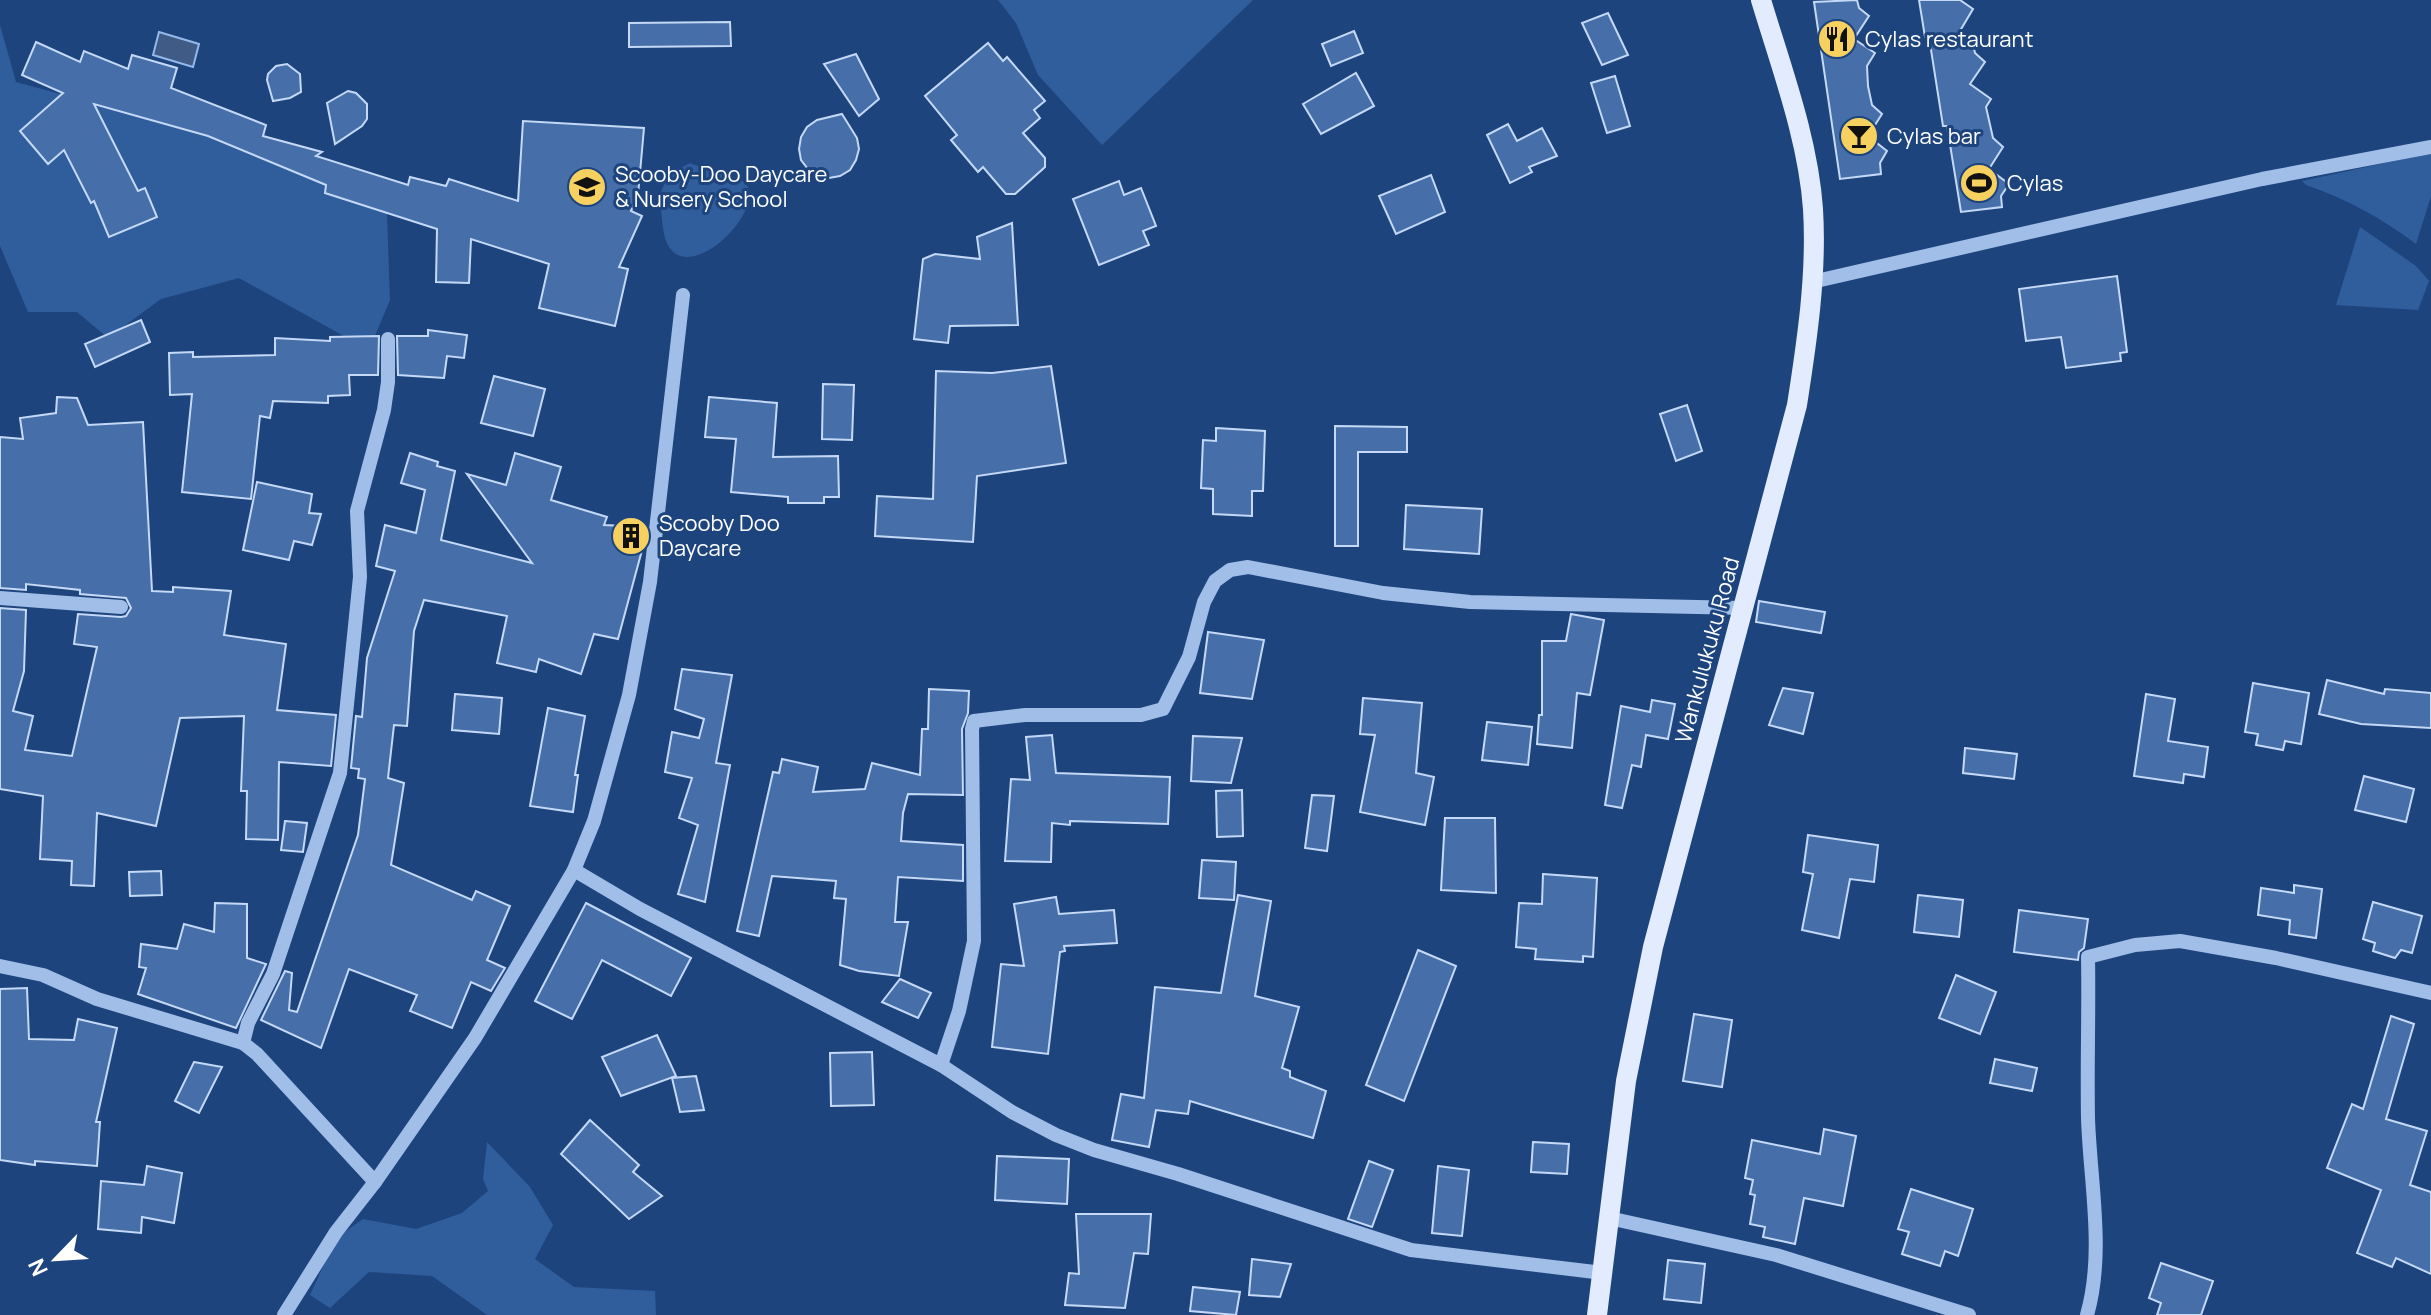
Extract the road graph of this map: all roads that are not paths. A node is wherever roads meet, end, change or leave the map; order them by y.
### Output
1 (1761, 0) edge
2 (2431, 147) edge
3 (1812, 282) junction
4 (683, 295) dead end
5 (388, 339) dead end
6 (0, 598) edge
7 (121, 607) dead end
8 (1743, 608) junction
9 (574, 870) junction
10 (0, 966) edge
11 (2431, 993) edge
12 (243, 1043) junction
13 (941, 1065) junction
14 (375, 1182) junction
15 (1609, 1218) junction
16 (1603, 1273) junction
17 (284, 1315) edge
18 (1597, 1315) edge
19 (1969, 1315) edge
20 (2087, 1315) edge

1 - 3 main road, Wankulukuku Road
2 - 3 street
3 - 8 main road, Wankulukuku Road
4 - 9 street
5 - 12 street
6 - 7 street
8 - 13 street
8 - 15 main road, Wankulukuku Road
9 - 13 street
9 - 14 street
10 - 12 street
11 - 20 street
12 - 14 street
13 - 16 street
14 - 17 street
15 - 16 main road, Wankulukuku Road
15 - 19 street
16 - 18 main road, Wankulukuku Road

